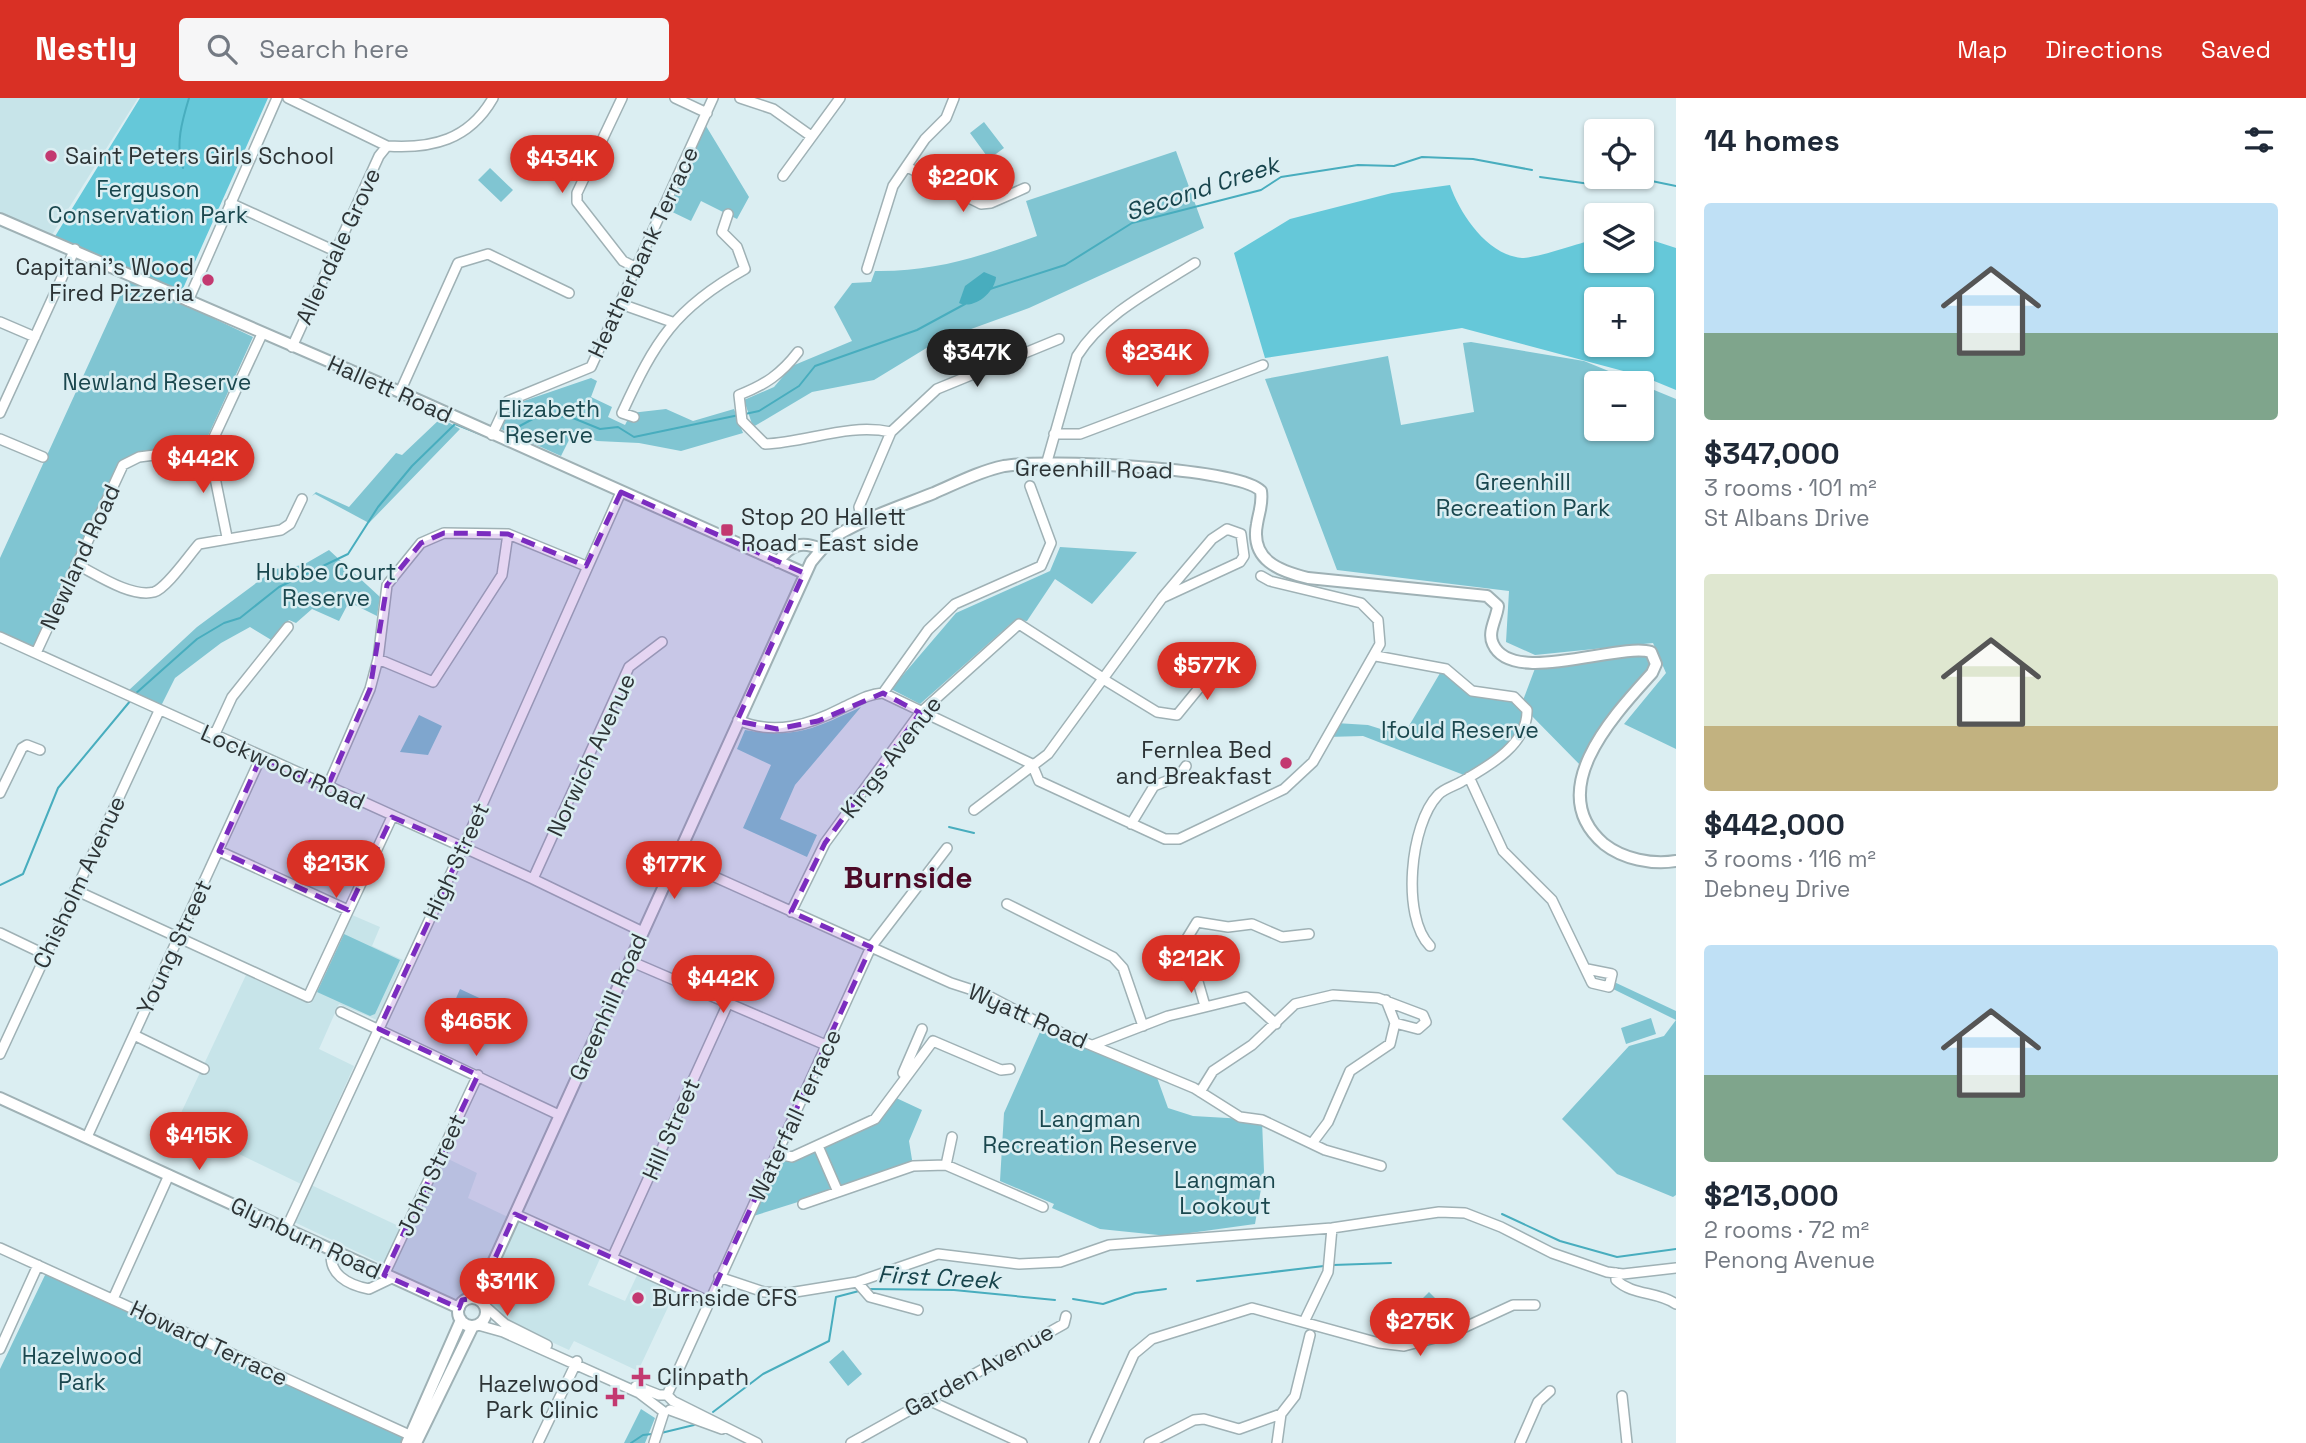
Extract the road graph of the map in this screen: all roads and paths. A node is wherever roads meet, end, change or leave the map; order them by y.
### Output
1 (276, 98) edge
2 (288, 98) edge
3 (493, 98) edge
4 (622, 98) edge
5 (675, 98) edge
6 (713, 98) edge
7 (740, 98) edge
8 (840, 98) edge
9 (954, 98) edge
10 (707, 113) junction
11 (811, 136) junction
12 (387, 146) junction
13 (907, 167) junction
14 (783, 176) dead end
15 (1025, 188) dead end
16 (230, 203) junction
17 (728, 214) dead end
18 (0, 219) edge
19 (75, 249) junction
20 (335, 250) junction
21 (1195, 263) dead end
22 (637, 268) junction
23 (867, 269) dead end
24 (569, 293) dead end
25 (188, 301) junction
26 (621, 304) junction
27 (0, 321) edge
28 (673, 322) junction
29 (261, 334) junction
30 (35, 337) junction
31 (1059, 339) dead end
32 (292, 347) junction
33 (798, 352) dead end
34 (1263, 365) dead end
35 (400, 392) junction
36 (0, 414) edge
37 (634, 417) dead end
38 (891, 432) junction
39 (1055, 434) junction
40 (492, 435) junction
41 (0, 439) edge
42 (209, 448) junction
43 (43, 457) dead end
44 (1046, 465) junction
45 (1030, 486) dead end
46 (621, 492) junction
47 (302, 499) dead end
48 (862, 522) junction
49 (508, 534) junction
50 (227, 537) junction
51 (821, 549) junction
52 (778, 562) junction
53 (76, 564) junction
54 (586, 566) junction
55 (804, 573) junction
56 (1261, 576) dead end
57 (1162, 597) junction
58 (288, 627) dead end
59 (0, 637) edge
60 (662, 642) dead end
61 (36, 653) junction
62 (1226, 655) dead end
63 (1376, 656) junction
64 (379, 659) junction
65 (1103, 678) junction
66 (883, 693) junction
67 (159, 711) junction
68 (920, 713) junction
69 (738, 720) junction
70 (214, 736) junction
71 (40, 750) dead end
72 (261, 757) junction
73 (1032, 764) junction
74 (1186, 766) dead end
75 (1468, 777) junction
76 (327, 788) junction
77 (0, 793) edge
78 (974, 810) dead end
79 (392, 817) junction
80 (1131, 824) junction
81 (463, 848) junction
82 (947, 848) dead end
83 (219, 851) junction
84 (675, 859) junction
85 (1676, 861) edge
86 (533, 879) junction
87 (75, 890) junction
88 (1007, 904) dead end
89 (348, 909) junction
90 (791, 912) junction
91 (643, 932) junction
92 (0, 933) edge
93 (1309, 934) dead end
94 (178, 937) junction
95 (1430, 946) dead end
96 (871, 947) junction
97 (46, 955) junction
98 (630, 961) junction
99 (1587, 969) dead end
100 (1386, 1000) junction
101 (729, 1001) junction
102 (1205, 1006) junction
103 (341, 1012) dead end
104 (1395, 1023) junction
105 (1276, 1024) junction
106 (1143, 1026) junction
107 (379, 1029) junction
108 (922, 1030) dead end
109 (134, 1035) junction
110 (1093, 1045) junction
111 (828, 1046) junction
112 (0, 1054) edge
113 (204, 1069) dead end
114 (1010, 1069) dead end
115 (478, 1075) junction
116 (1200, 1092) junction
117 (892, 1096) junction
118 (0, 1098) edge
119 (559, 1115) junction
120 (952, 1137) dead end
121 (87, 1138) junction
122 (1313, 1142) junction
123 (818, 1146) junction
124 (779, 1154) junction
125 (946, 1165) junction
126 (1381, 1166) dead end
127 (169, 1175) junction
128 (838, 1192) junction
129 (803, 1204) dead end
130 (1043, 1207) dead end
131 (515, 1214) junction
132 (1332, 1228) junction
133 (286, 1229) junction
134 (0, 1248) edge
135 (332, 1250) junction
136 (613, 1256) junction
137 (38, 1265) junction
138 (1676, 1268) edge
139 (1616, 1273) junction
140 (388, 1277) junction
141 (719, 1277) junction
142 (860, 1288) junction
143 (113, 1299) junction
144 (708, 1301) junction
145 (482, 1303) junction
146 (1676, 1304) edge
147 (1535, 1305) dead end
148 (458, 1308) junction
149 (918, 1310) dead end
150 (1066, 1316) dead end
151 (461, 1320) junction
152 (1304, 1322) junction
153 (475, 1326) junction
154 (1310, 1335) dead end
155 (0, 1349) edge
156 (576, 1362) junction
157 (1550, 1391) dead end
158 (1622, 1396) dead end
159 (926, 1399) junction
160 (665, 1403) junction
161 (1281, 1415) junction
162 (656, 1437) edge
163 (413, 1440) edge
164 (538, 1443) edge
165 (757, 1443) edge
166 (851, 1443) edge
167 (1022, 1443) edge
168 (1094, 1443) edge
169 (1149, 1443) edge
170 (1277, 1443) edge
171 (1520, 1443) edge
172 (1627, 1443) edge

1 - 16 street
2 - 12 street
3 - 12 street, Allendale Grove
4 - 22 street
5 - 10 street
6 - 10 street, Heatherbank Terrace
7 - 11 street
8 - 11 street
9 - 13 street
10 - 22 street, Heatherbank Terrace
11 - 14 street
12 - 20 street, Allendale Grove
13 - 15 street
13 - 23 street
16 - 20 street
16 - 25 street
17 - 28 street
18 - 19 main road, Hallett Road
19 - 25 main road, Hallett Road
19 - 30 street
20 - 32 street, Allendale Grove
21 - 39 street
22 - 26 street, Heatherbank Terrace
24 - 35 street
25 - 29 main road, Hallett Road
26 - 28 street
26 - 40 street, Heatherbank Terrace
27 - 30 street
28 - 37 street
29 - 32 main road, Hallett Road
29 - 42 street
30 - 36 street
31 - 38 street
32 - 35 main road, Hallett Road
33 - 38 street
34 - 39 street
35 - 40 main road, Hallett Road
38 - 48 street
39 - 44 street
40 - 46 main road, Hallett Road
41 - 43 street
42 - 50 street
42 - 53 street, Newland Road
44 - 48 main road, Greenhill Road
44 - 85 main road, Greenhill Road
45 - 66 street
46 - 52 main road, Hallett Road
46 - 54 street, High Street
47 - 50 street
48 - 51 main road, Greenhill Road
49 - 54 street
49 - 64 street
49 - 64 street
50 - 53 street
51 - 52 main road
51 - 55 main road, Greenhill Road
52 - 55 main road, Hallett Road
53 - 61 street, Newland Road
54 - 81 street, High Street
55 - 69 main road, Greenhill Road
56 - 63 street
57 - 57 street
57 - 65 street
58 - 70 street
59 - 61 street, Lockwood Road
60 - 86 street, Norwich Avenue
61 - 67 street, Lockwood Road
62 - 65 street
63 - 75 street
63 - 80 street
64 - 76 street
65 - 68 street, Kings Avenue
65 - 73 street
66 - 68 street
66 - 69 street
67 - 70 street, Lockwood Road
67 - 87 street, Chisholm Avenue
68 - 73 street
68 - 90 street, Kings Avenue
69 - 84 main road, Greenhill Road
70 - 72 street, Lockwood Road
71 - 77 street
72 - 76 street, Lockwood Road
72 - 83 street, Young Street
73 - 78 street
73 - 80 street
74 - 80 street
75 - 95 street
75 - 99 street
76 - 79 street, Lockwood Road
79 - 81 street, Lockwood Road
79 - 89 street
81 - 86 street, Lockwood Road
81 - 107 street, High Street
82 - 96 street, Waterfall Terrace
83 - 89 street
83 - 94 street, Young Street
84 - 90 street, Wyatt Road
84 - 91 main road, Greenhill Road
86 - 91 street, Lockwood Road
87 - 94 street
87 - 97 street, Chisholm Avenue
88 - 106 street
89 - 94 street
90 - 96 street, Wyatt Road
91 - 98 main road, Greenhill Road
92 - 97 street
93 - 102 street
94 - 109 street, Young Street
96 - 110 street, Wyatt Road
96 - 111 street, Waterfall Terrace
97 - 112 street, Chisholm Avenue
98 - 101 street
98 - 119 main road, Greenhill Road
100 - 104 street
100 - 104 street
100 - 105 street
101 - 111 street
101 - 136 street, Hill Street
102 - 105 street
102 - 106 street
103 - 107 street
104 - 122 street
105 - 116 street
106 - 110 street
107 - 115 street
107 - 133 street, High Street
108 - 117 street
109 - 113 street
109 - 121 street, Young Street
110 - 116 street, Wyatt Road
111 - 124 street, Waterfall Terrace
114 - 117 street
115 - 119 street
115 - 140 street, John Street
116 - 122 street, Wyatt Road
117 - 123 street
118 - 121 main road, Glynburn Road
119 - 131 main road, Greenhill Road
120 - 125 street
121 - 127 main road, Glynburn Road
122 - 126 street, Wyatt Road
123 - 124 street
123 - 128 street
124 - 141 street, Waterfall Terrace
125 - 128 street
125 - 130 street
127 - 133 main road, Glynburn Road
127 - 143 street
128 - 129 street
131 - 136 street
131 - 145 main road, Greenhill Road
132 - 139 street
132 - 142 street
132 - 152 street
133 - 135 main road, Glynburn Road
134 - 137 street, Howard Terrace
135 - 140 main road, Glynburn Road
135 - 140 street
136 - 144 street
137 - 143 street, Howard Terrace
137 - 155 street
138 - 139 street
139 - 146 street
140 - 148 main road, Glynburn Road
141 - 142 street
141 - 144 street, Waterfall Terrace
142 - 149 street
143 - 163 street, Howard Terrace
144 - 160 street, Waterfall Terrace
145 - 148 main road
145 - 153 main road
145 - 156 street
147 - 152 street
148 - 151 main road
150 - 159 street, Garden Avenue
151 - 153 main road
151 - 163 main road
152 - 168 street
153 - 156 street
153 - 163 main road
154 - 161 street
156 - 160 street
156 - 164 street
157 - 171 street
158 - 172 street
159 - 166 street, Garden Avenue
159 - 167 street
160 - 162 street, Waterfall Terrace
160 - 165 street
161 - 169 street
161 - 170 street

